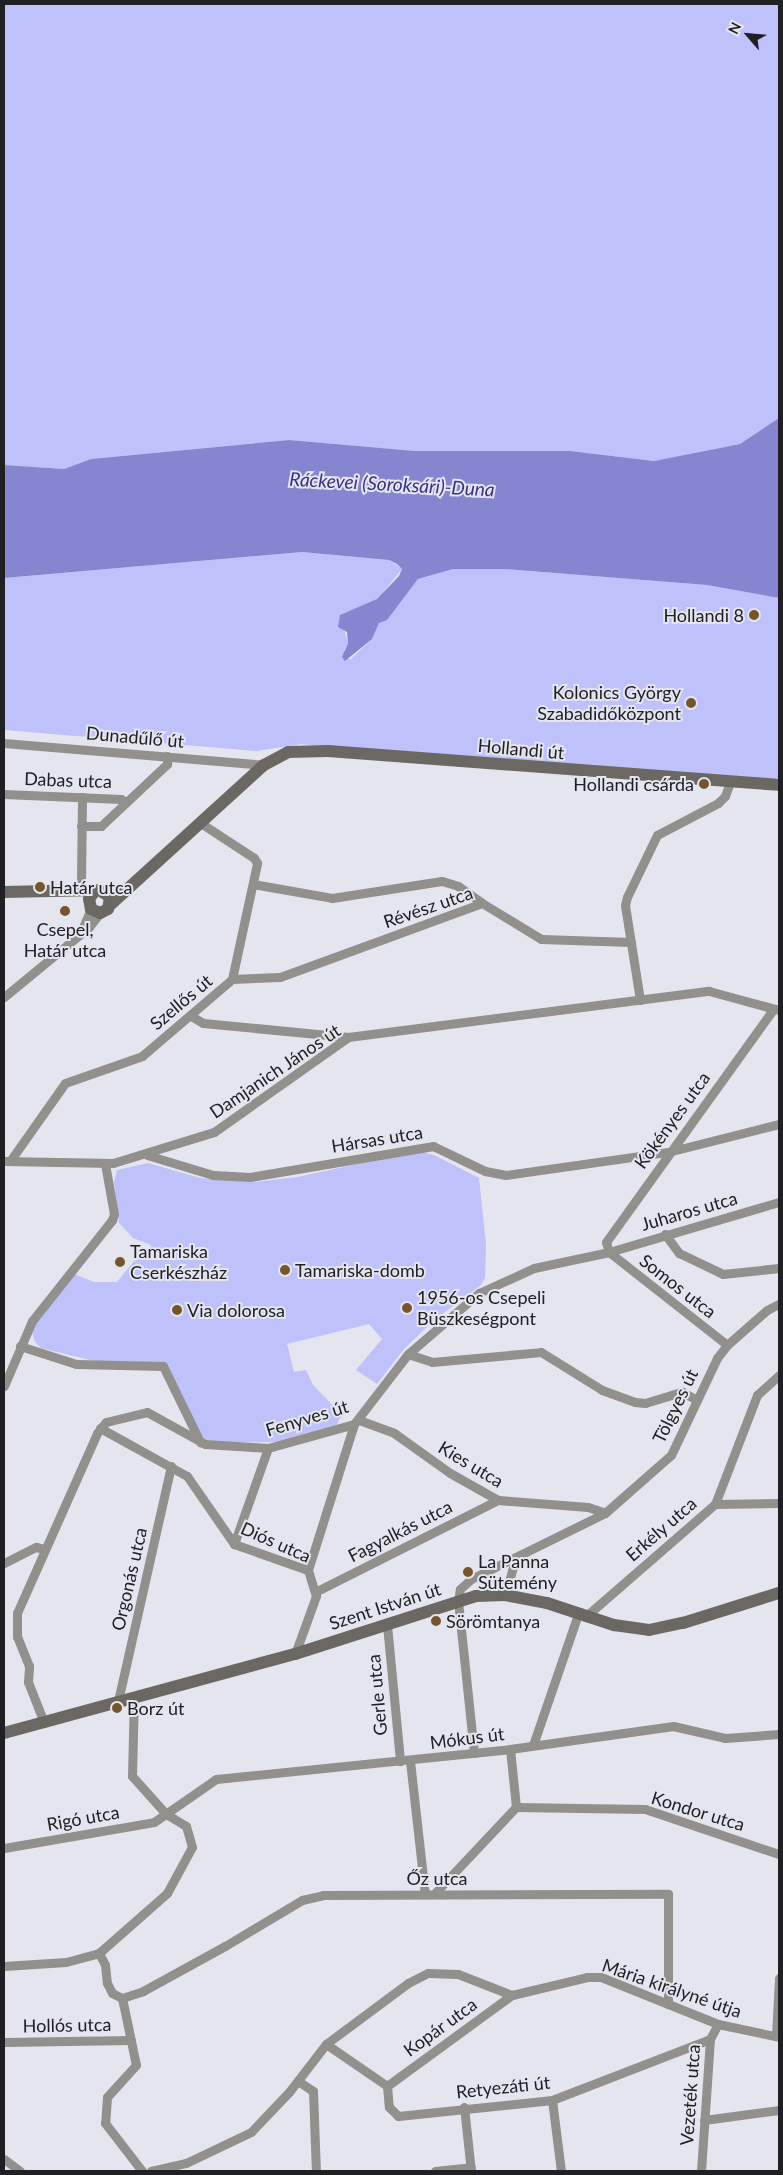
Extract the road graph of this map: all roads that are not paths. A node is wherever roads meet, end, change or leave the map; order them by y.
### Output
1 (4, 743) edge
2 (167, 756) junction
3 (264, 765) junction
4 (730, 782) junction
5 (779, 785) edge
6 (4, 794) edge
7 (82, 798) junction
8 (126, 803) junction
9 (202, 824) junction
10 (81, 826) junction
11 (81, 882) dead end
12 (254, 884) junction
13 (4, 892) edge
14 (109, 899) junction
15 (482, 903) junction
16 (93, 904) junction
17 (631, 942) junction
18 (232, 979) junction
19 (4, 997) edge
20 (640, 1000) junction
21 (776, 1010) edge
22 (191, 1016) junction
23 (348, 1037) junction
24 (779, 1124) edge
25 (668, 1152) junction
26 (147, 1155) junction
27 (7, 1161) edge
28 (105, 1164) junction
29 (779, 1202) edge
30 (665, 1234) junction
31 (609, 1252) junction
32 (779, 1268) edge
33 (779, 1304) edge
34 (726, 1345) junction
35 (20, 1346) junction
36 (408, 1354) junction
37 (779, 1375) edge
38 (4, 1386) edge
39 (695, 1399) junction
40 (357, 1422) junction
41 (100, 1428) junction
42 (200, 1442) junction
43 (268, 1448) junction
44 (171, 1466) junction
45 (498, 1500) junction
46 (779, 1503) edge
47 (715, 1504) junction
48 (605, 1514) junction
49 (234, 1544) junction
50 (45, 1549) junction
51 (515, 1559) junction
52 (4, 1563) edge
53 (308, 1570) junction
54 (317, 1591) junction
55 (779, 1593) edge
56 (504, 1595) junction
57 (458, 1601) junction
58 (581, 1615) junction
59 (387, 1625) junction
60 (295, 1654) junction
61 (134, 1696) junction
62 (118, 1701) junction
63 (43, 1720) junction
64 (4, 1733) edge
65 (779, 1734) edge
66 (533, 1745) junction
67 (510, 1749) junction
68 (474, 1753) junction
69 (405, 1761) junction
70 (516, 1808) junction
71 (166, 1814) junction
72 (4, 1848) edge
73 (779, 1854) edge
74 (430, 1894) junction
75 (99, 1953) junction
76 (4, 1966) edge
77 (779, 1978) edge
78 (512, 1995) junction
79 (122, 1998) junction
80 (668, 2004) junction
81 (718, 2024) junction
82 (778, 2037) edge
83 (710, 2039) junction
84 (131, 2040) junction
85 (4, 2042) edge
86 (326, 2044) junction
87 (298, 2081) junction
88 (387, 2086) junction
89 (552, 2100) junction
90 (464, 2107) junction
91 (779, 2110) edge
92 (704, 2120) junction
93 (4, 2158) edge
94 (471, 2169) edge
95 (20, 2171) edge
96 (142, 2171) edge
97 (151, 2171) edge
98 (316, 2171) edge
99 (435, 2171) edge
100 (561, 2171) edge
101 (701, 2171) edge

1 - 2 street, Dunadűlő út
2 - 3 street, Dunadűlő út
2 - 8 street, Dabas utca
3 - 4 street, Hollandi út
3 - 9 street
4 - 5 street, Hollandi út
4 - 17 street
6 - 7 street, Dabas utca
7 - 8 street, Dabas utca
7 - 10 street
8 - 10 street
9 - 12 street, Szellős út
9 - 14 street
10 - 11 street
12 - 15 street
12 - 18 street, Szellős út
13 - 16 street
14 - 16 street
14 - 16 street
15 - 17 street, Révész utca
15 - 18 street, Révész utca
16 - 19 street
17 - 20 street
18 - 22 street, Szellős út
20 - 21 street, Damjanich János út
20 - 23 street, Damjanich János út
21 - 25 street, Kökényes utca
22 - 23 street
22 - 27 street, Szellős út
23 - 26 street, Damjanich János út
24 - 25 street, Hársas utca
25 - 26 street, Hársas utca
25 - 31 street, Kökényes utca
26 - 28 street, Damjanich János út
27 - 28 street, Damjanich János út
28 - 35 street
29 - 30 street, Juharos utca
30 - 31 street, Juharos utca
30 - 32 street
31 - 34 street, Somos utca
31 - 36 street, Fenyves út
33 - 34 street, Tölgyes út
34 - 39 street, Tölgyes út
35 - 38 street
35 - 42 street
36 - 39 street
36 - 40 street, Fenyves út
37 - 47 street, Erkély utca
39 - 48 street, Tölgyes út
40 - 43 street, Fenyves út
40 - 45 street, Kies utca
40 - 53 street
41 - 42 street, Fenyves út
41 - 44 street, Diós utca
41 - 50 street
42 - 43 street, Fenyves út
43 - 49 street
44 - 49 street, Diós utca
44 - 62 street, Orgonás utca
45 - 48 street, Kies utca
45 - 54 street, Fagyalkás utca
46 - 47 street
47 - 58 street, Erkély utca
48 - 51 street, Tölgyes út
49 - 53 street, Diós utca
50 - 52 street
50 - 63 street
51 - 56 street
51 - 57 street, Tölgyes út
53 - 54 street, Diós utca
54 - 60 street, Diós utca
55 - 58 street, Szent István út
56 - 57 street, Szent István út
56 - 58 street, Szent István út
57 - 59 street, Szent István út
57 - 68 street
58 - 66 street
59 - 60 street, Szent István út
59 - 69 street, Gerle utca
60 - 61 street, Szent István út
61 - 62 street, Szent István út
61 - 71 street
62 - 63 street, Szent István út
63 - 64 street, Szent István út
65 - 66 street, Mókus út
66 - 67 street, Mókus út
67 - 68 street, Mókus út
67 - 70 street
68 - 69 street, Mókus út
69 - 71 street, Mókus út
69 - 74 street, Gerle utca
70 - 73 street, Kondor utca
70 - 74 street
71 - 72 street, Rigó utca
71 - 75 street
74 - 79 street, Őz utca
74 - 80 street, Őz utca
75 - 76 street
75 - 79 street
77 - 82 street
78 - 80 street, Mária királyné útja
78 - 86 street
78 - 88 street, Kopár utca
79 - 84 street
80 - 81 street, Mária királyné útja
81 - 82 street, Mária királyné útja
81 - 83 street, Vezeték utca
83 - 89 street, Retyezáti út
83 - 92 street, Vezeték utca
84 - 85 street, Hollós utca
84 - 96 street
86 - 87 street
86 - 88 street
87 - 97 street
87 - 98 street
88 - 90 street, Retyezáti út
89 - 90 street, Retyezáti út
89 - 100 street
90 - 94 street
91 - 92 street
92 - 101 street, Vezeték utca
93 - 95 street
94 - 99 street

